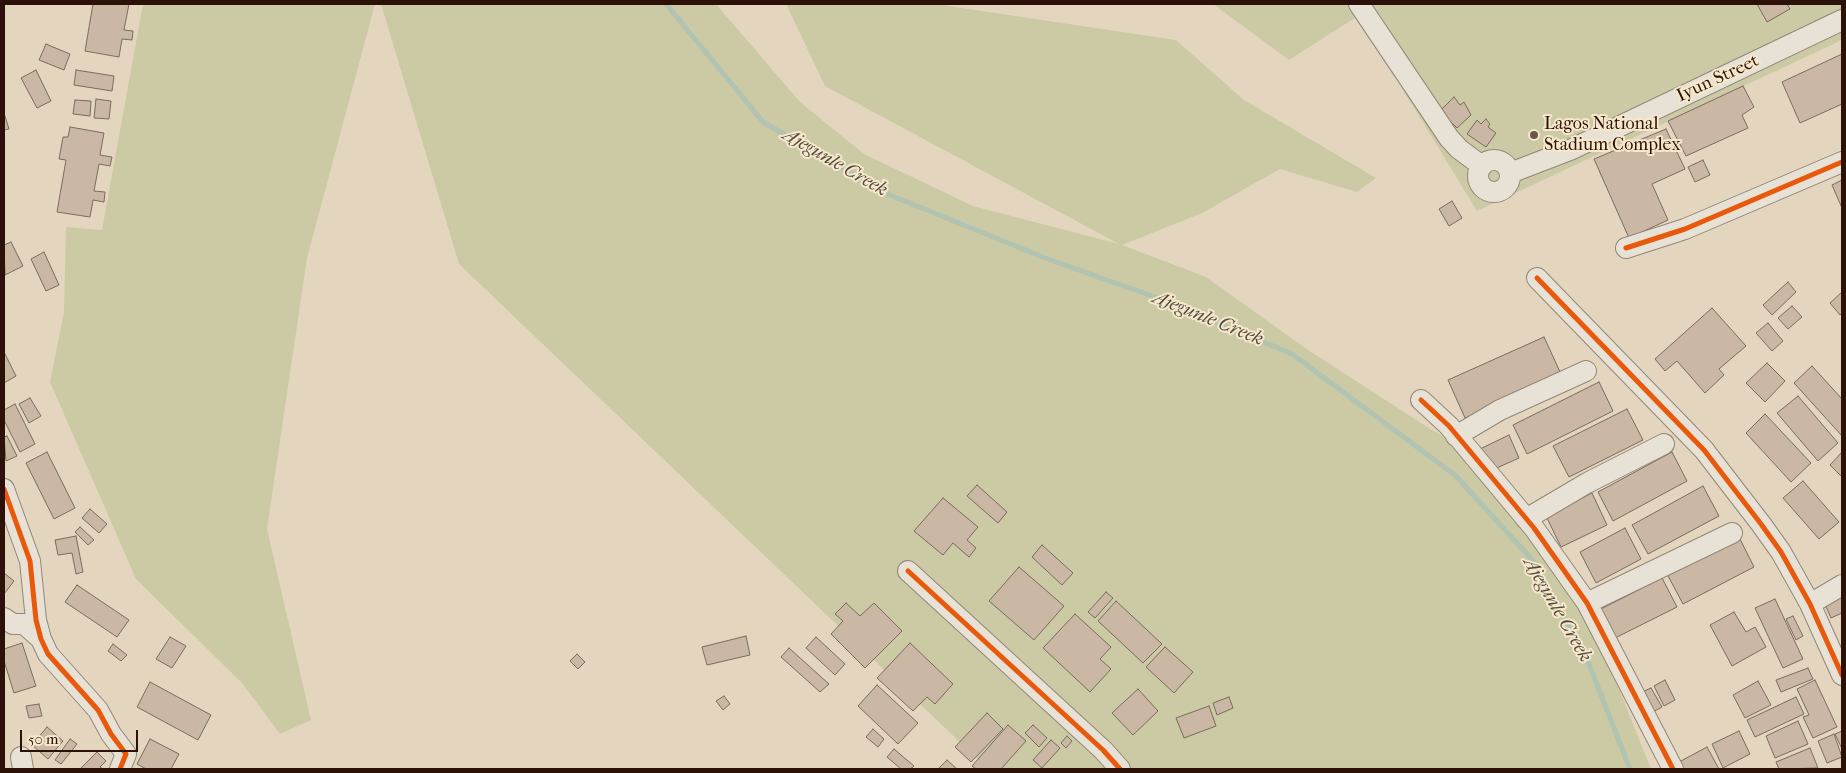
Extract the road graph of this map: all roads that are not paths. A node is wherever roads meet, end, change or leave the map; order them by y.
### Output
1 (1359, 4) edge
2 (1842, 20) edge
3 (1842, 162) edge
4 (1626, 248) dead end
5 (1537, 278) dead end
6 (1586, 371) dead end
7 (1421, 400) dead end
8 (1456, 436) junction
9 (1664, 444) dead end
10 (4, 489) edge
11 (1526, 519) junction
12 (1732, 533) dead end
13 (908, 571) dead end
14 (1842, 585) edge
15 (1586, 603) junction
16 (1810, 604) junction
17 (4, 618) edge
18 (41, 639) junction
19 (1842, 675) edge
20 (120, 769) edge
21 (1120, 769) edge
22 (1673, 769) edge

1 - 2 street, Iyun Street
3 - 4 street
5 - 16 street
6 - 8 street
7 - 8 street
8 - 11 street
9 - 11 street
10 - 18 street
11 - 15 street
12 - 15 street
13 - 21 street
14 - 16 street
15 - 22 street
16 - 19 street
17 - 18 street
18 - 20 street

